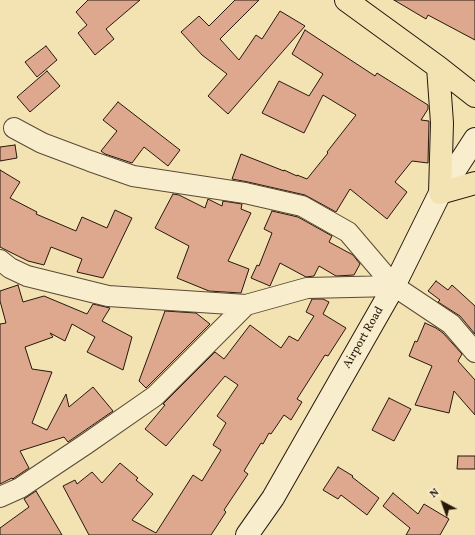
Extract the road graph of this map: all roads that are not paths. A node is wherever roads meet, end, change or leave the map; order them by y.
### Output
1 (346, 0) edge
2 (438, 67) junction
3 (475, 96) edge
4 (14, 128) dead end
5 (475, 138) edge
6 (475, 183) edge
7 (440, 192) junction
8 (0, 260) edge
9 (394, 286) junction
10 (246, 305) junction
11 (475, 352) edge
12 (0, 498) edge
13 (247, 535) edge

1 - 2 main road
2 - 3 main road
2 - 7 main road
4 - 9 street
5 - 7 main road, Airport Road
6 - 7 main road
7 - 9 main road, Airport Road
8 - 10 street
9 - 10 street
9 - 11 street
9 - 13 main road, Airport Road
10 - 12 street

